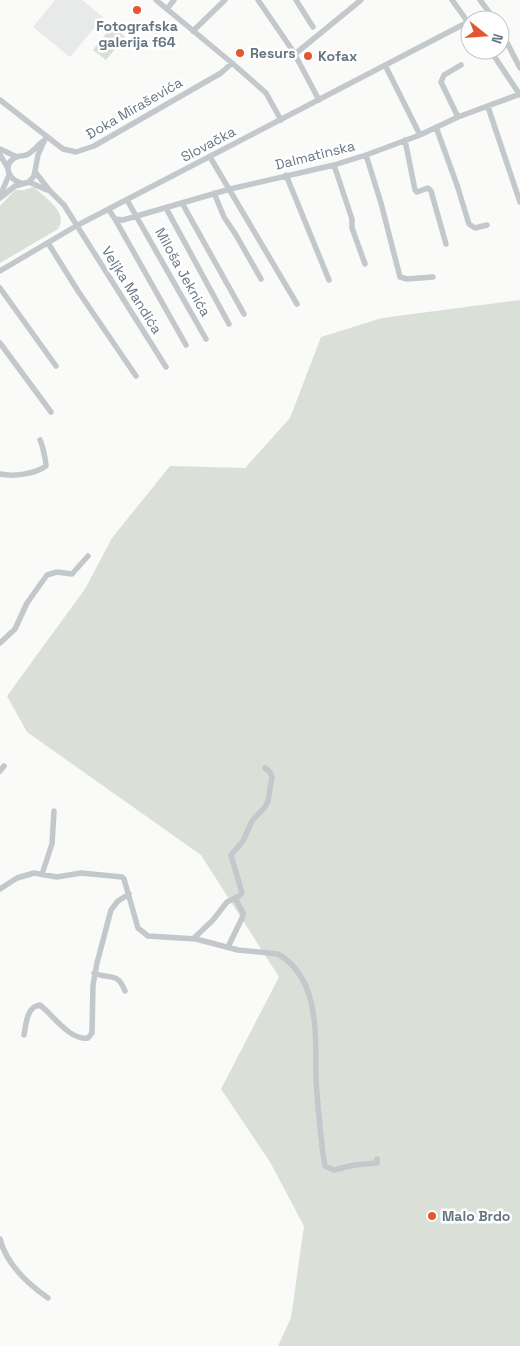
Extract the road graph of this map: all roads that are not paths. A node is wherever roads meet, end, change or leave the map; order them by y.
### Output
1 (156, 0) edge
2 (174, 0) edge
3 (225, 0) edge
4 (258, 0) edge
5 (296, 0) edge
6 (361, 0) edge
7 (452, 0) edge
8 (167, 9) junction
9 (460, 11) edge
10 (313, 27) dead end
11 (460, 28) edge
12 (193, 31) junction
13 (510, 48) edge
14 (295, 54) junction
15 (497, 60) edge
16 (232, 62) junction
17 (461, 65) dead end
18 (385, 66) junction
19 (520, 68) edge
20 (520, 95) edge
21 (0, 100) edge
22 (319, 100) junction
23 (488, 106) junction
24 (458, 117) junction
25 (281, 120) junction
26 (436, 127) junction
27 (420, 135) junction
28 (45, 139) junction
29 (405, 140) junction
30 (0, 149) edge
31 (0, 155) edge
32 (366, 155) junction
33 (17, 156) junction
34 (25, 156) junction
35 (210, 157) junction
36 (36, 165) junction
37 (334, 165) junction
38 (8, 168) junction
39 (36, 173) junction
40 (9, 175) junction
41 (286, 175) junction
42 (29, 182) junction
43 (21, 183) junction
44 (230, 189) junction
45 (50, 191) junction
46 (214, 193) junction
47 (0, 197) edge
48 (127, 200) junction
49 (520, 202) edge
50 (182, 203) junction
51 (166, 208) junction
52 (109, 210) junction
53 (137, 216) junction
54 (115, 218) junction
55 (76, 226) junction
56 (487, 226) dead end
57 (48, 243) junction
58 (446, 244) dead end
59 (365, 264) dead end
60 (0, 271) edge
61 (433, 277) dead end
62 (261, 279) dead end
63 (330, 280) dead end
64 (0, 288) edge
65 (297, 304) dead end
66 (244, 314) dead end
67 (228, 324) dead end
68 (206, 340) dead end
69 (0, 343) edge
70 (186, 345) dead end
71 (56, 366) dead end
72 (166, 367) dead end
73 (136, 376) dead end
74 (51, 412) dead end
75 (40, 440) dead end
76 (0, 474) edge
77 (88, 556) dead end
78 (0, 643) edge
79 (265, 768) dead end
80 (54, 811) dead end
81 (42, 874) junction
82 (0, 889) edge
83 (129, 894) junction
84 (235, 898) junction
85 (193, 939) junction
86 (228, 947) junction
87 (94, 973) junction
88 (125, 991) dead end
89 (24, 1035) dead end
90 (377, 1160) dead end
91 (0, 1239) edge
92 (48, 1298) dead end

1 - 8 street
2 - 8 street
3 - 12 street
4 - 14 street
5 - 10 street
6 - 14 street
7 - 9 street
8 - 12 street
11 - 18 street, Slovačka
12 - 16 street
13 - 19 street
14 - 22 street
15 - 20 street
16 - 25 street
16 - 28 street, Đoka Miraševića
17 - 24 street
18 - 22 street, Slovačka
18 - 27 street
20 - 23 street, Dalmatinska
21 - 28 street, Đoka Miraševića
22 - 25 street, Slovačka
23 - 24 street, Dalmatinska
23 - 49 street
24 - 26 street, Dalmatinska
25 - 35 street, Slovačka
26 - 27 street, Dalmatinska
26 - 56 street
27 - 29 street, Dalmatinska
28 - 34 street
28 - 36 street
29 - 32 street, Dalmatinska
29 - 58 street
30 - 33 street
31 - 38 street
32 - 37 street, Dalmatinska
32 - 61 street
33 - 34 street
33 - 38 street
34 - 36 street
35 - 44 street
35 - 48 street, Slovačka
36 - 39 street
37 - 41 street, Dalmatinska
37 - 59 street
38 - 40 street
39 - 42 street
39 - 45 street, Veljka Mandića
40 - 43 street
40 - 47 street
41 - 44 street, Dalmatinska
41 - 63 street
42 - 43 street
42 - 45 street
43 - 47 street
44 - 46 street, Dalmatinska
44 - 65 street
45 - 55 street, Veljka Mandića
46 - 50 street, Dalmatinska
46 - 62 street
48 - 52 street, Slovačka
48 - 53 street
50 - 51 street, Dalmatinska
50 - 66 street
51 - 53 street, Dalmatinska
51 - 67 street
52 - 54 street
52 - 55 street
53 - 54 street, Dalmatinska
53 - 68 street, Miloša Jeknića
54 - 70 street
55 - 57 street
55 - 72 street, Veljka Mandića
57 - 60 street
57 - 73 street
64 - 71 street
69 - 74 street
75 - 76 street
77 - 78 street
79 - 84 street
80 - 81 street
81 - 82 street
81 - 83 street
83 - 85 street
83 - 87 street
84 - 85 street
84 - 86 street
85 - 86 street
86 - 90 street
87 - 88 street
87 - 89 street
91 - 92 street

